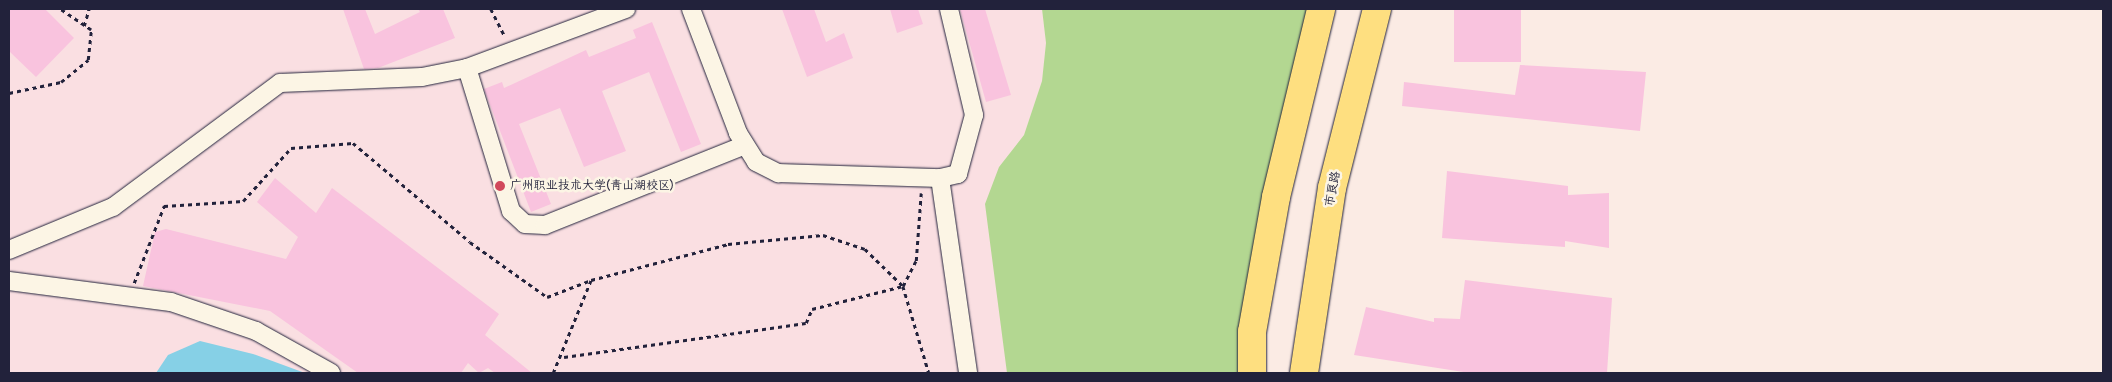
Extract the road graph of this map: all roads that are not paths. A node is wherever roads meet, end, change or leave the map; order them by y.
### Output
1 (626, 9) edge
2 (691, 9) edge
3 (949, 9) edge
4 (1320, 9) edge
5 (1377, 9) edge
6 (467, 68) junction
7 (745, 145) junction
8 (940, 178) junction
9 (9, 250) edge
10 (9, 281) edge
11 (331, 373) edge
12 (968, 373) edge
13 (1252, 373) edge
14 (1304, 373) edge

1 - 6 street
2 - 7 street
3 - 8 street
4 - 13 highway
5 - 14 highway, 市良路
6 - 7 street
6 - 9 street
7 - 8 street
8 - 12 street
10 - 11 street

